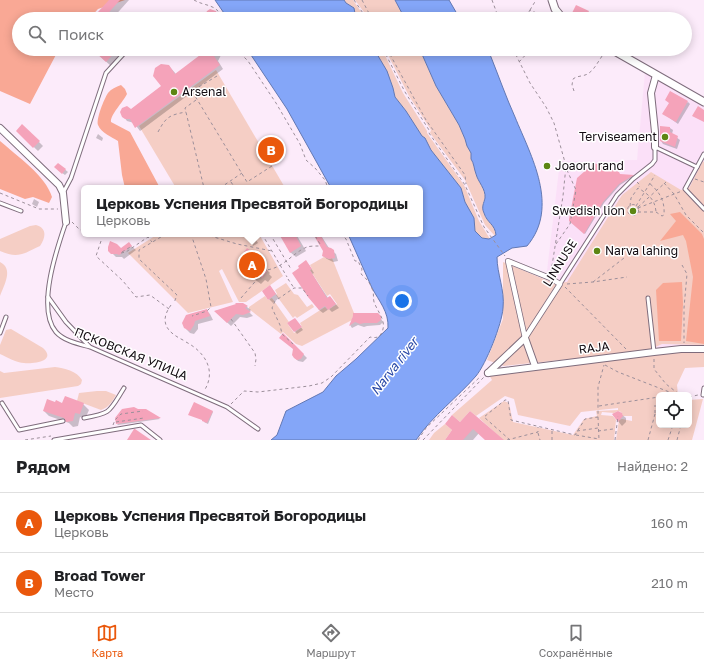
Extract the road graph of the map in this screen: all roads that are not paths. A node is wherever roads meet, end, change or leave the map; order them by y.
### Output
1 (552, 0) edge
2 (558, 12) edge
3 (122, 56) edge
4 (620, 56) edge
5 (656, 75) junction
6 (704, 102) edge
7 (0, 128) edge
8 (655, 147) junction
9 (704, 154) edge
10 (697, 167) junction
11 (63, 193) junction
12 (0, 203) edge
13 (704, 209) edge
14 (21, 211) dead end
15 (68, 220) joint
16 (560, 284) junction
17 (48, 297) junction
18 (648, 298) dead end
19 (6, 317) dead end
20 (0, 333) edge
21 (525, 338) junction
22 (90, 347) junction
23 (704, 349) edge
24 (654, 352) junction
25 (535, 366) junction
26 (488, 373) joint
27 (124, 388) dead end
28 (704, 388) edge
29 (703, 395) road end
30 (2, 403) dead end
31 (84, 418) dead end
32 (63, 421) dead end
33 (258, 430) dead end
34 (54, 440) edge
35 (160, 440) edge

1 - 2 street
3 - 11 lane
4 - 5 street
5 - 6 street
5 - 8 street, LINNUSE
7 - 11 street, ПСКОВСКАЯ УЛИЦА
8 - 10 lane
8 - 16 lane, LINNUSE
9 - 10 lane
10 - 13 lane
11 - 15 street, ПСКОВСКАЯ УЛИЦА
12 - 14 lane
15 - 17 lane, ПСКОВСКАЯ УЛИЦА
16 - 21 street, LINNUSE
16 - 21 street
17 - 22 lane
17 - 22 lane, ПСКОВСКАЯ УЛИЦА
18 - 24 lane
19 - 20 lane
21 - 25 street
21 - 26 street, LINNUSE
22 - 33 lane, ПСКОВСКАЯ УЛИЦА
23 - 24 street, RAJA
24 - 25 street, RAJA
25 - 26 street, RAJA
27 - 31 lane
28 - 29 lane
30 - 32 lane
34 - 35 lane

